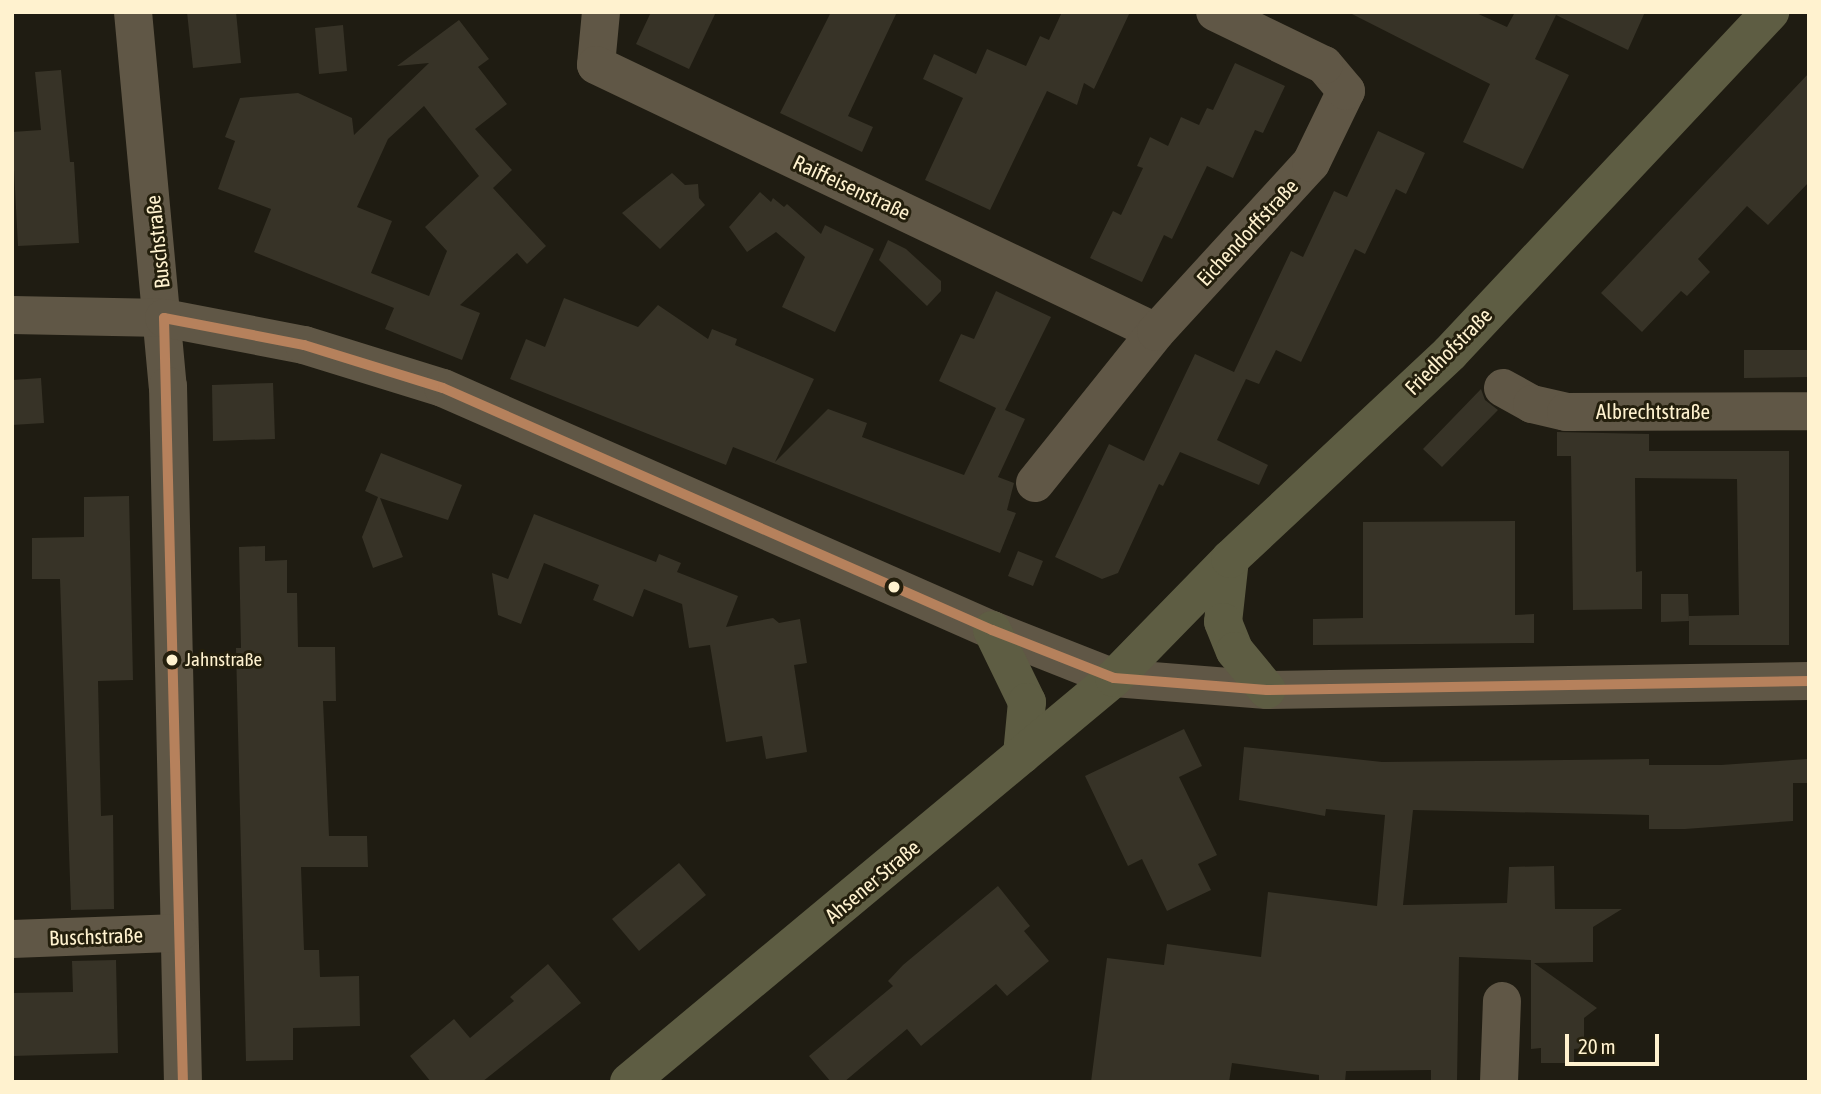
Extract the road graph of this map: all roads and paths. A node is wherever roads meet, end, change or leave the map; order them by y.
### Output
1 (133, 12) edge
2 (601, 12) edge
3 (1215, 12) edge
4 (1770, 12) edge
5 (12, 316) edge
6 (164, 318) junction
7 (1156, 332) junction
8 (1503, 388) dead end
9 (1809, 411) edge
10 (1035, 483) dead end
11 (1230, 559) junction
12 (992, 630) junction
13 (1114, 678) junction
14 (1809, 681) edge
15 (1267, 690) junction
16 (1022, 755) junction
17 (180, 933) junction
18 (12, 939) edge
19 (1502, 1001) dead end
20 (183, 1082) edge
21 (629, 1082) edge
22 (1499, 1082) edge

1 - 6 street, Buschstraße
2 - 7 street, Raiffeisenstraße
3 - 7 street, Eichendorffstraße
4 - 11 main road, Friedhofstraße
5 - 6 street
6 - 12 street
6 - 17 street, Buschstraße
7 - 10 street, Eichendorffstraße
8 - 9 street, Albrechtstraße
11 - 13 main road, Friedhofstraße
11 - 15 main road
12 - 13 street
12 - 16 main road
13 - 15 street
13 - 16 main road, Ahsener Straße
14 - 15 street
16 - 21 main road, Ahsener Straße
17 - 18 street, Buschstraße
17 - 20 street, Buschstraße
19 - 22 street

